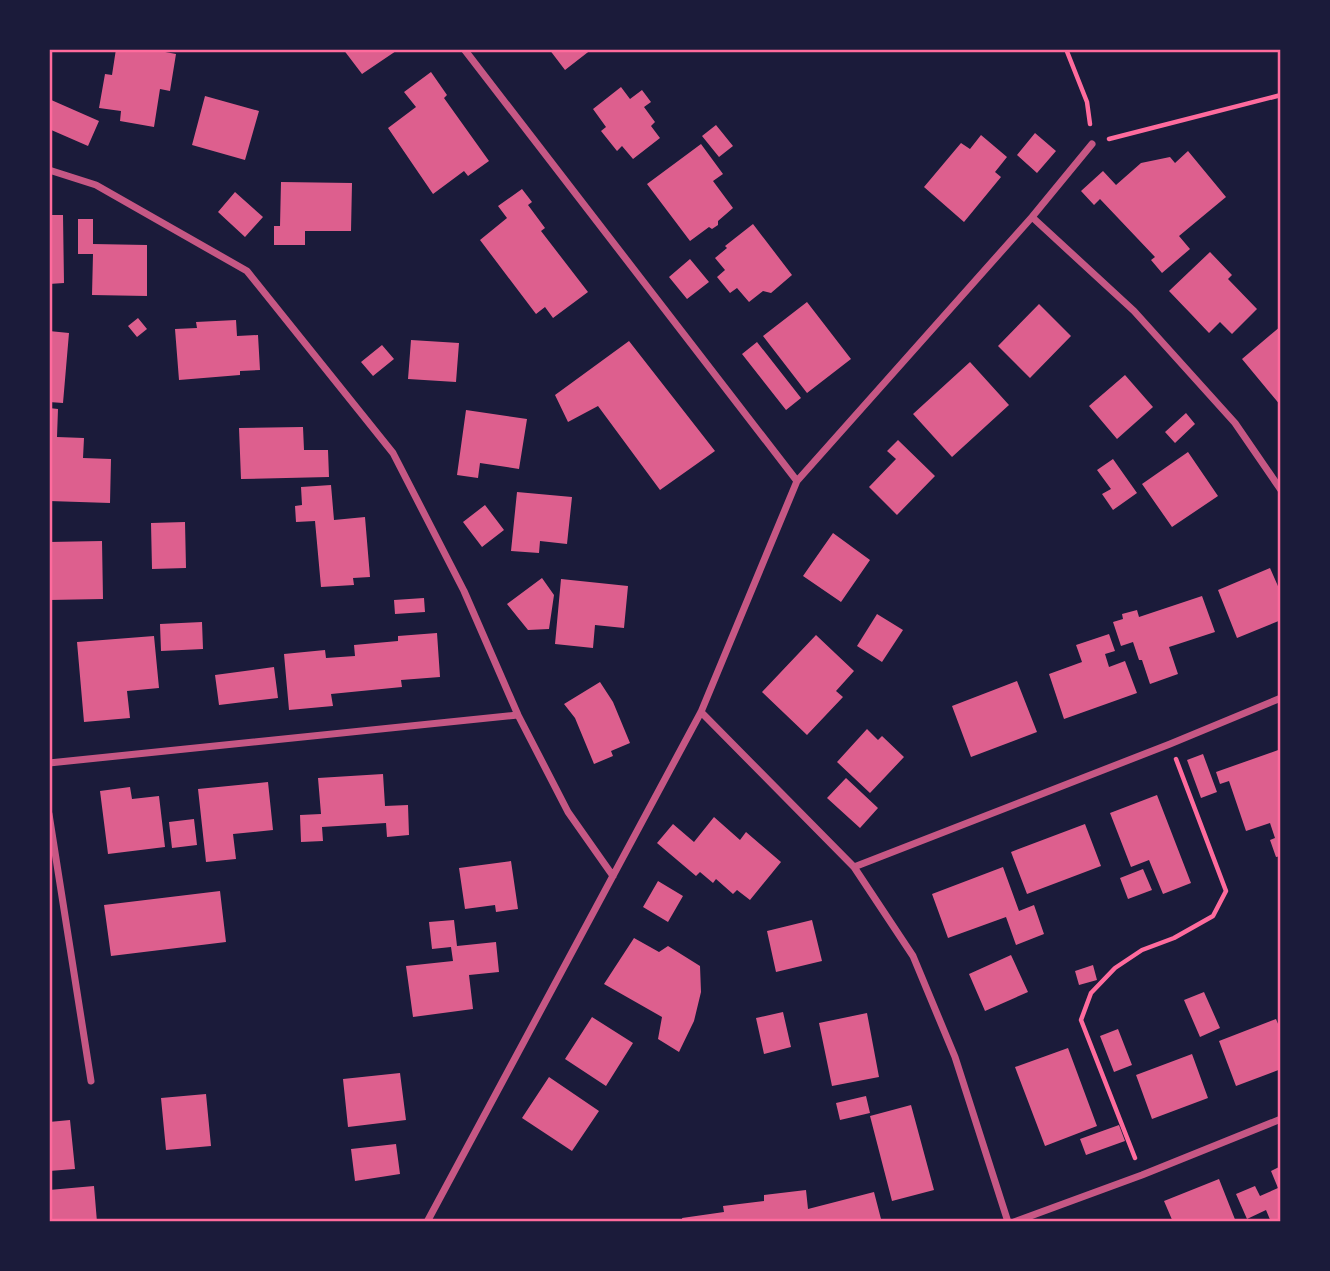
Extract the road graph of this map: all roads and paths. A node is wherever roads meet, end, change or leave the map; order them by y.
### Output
1 (464, 49) edge
2 (1066, 49) edge
3 (1281, 95) edge
4 (1092, 144) junction
5 (49, 170) edge
6 (1032, 217) junction
7 (797, 481) junction
8 (1281, 490) edge
9 (1281, 698) edge
10 (701, 712) junction
11 (519, 715) junction
12 (1171, 744) junction
13 (49, 763) edge
14 (49, 814) edge
15 (854, 867) junction
16 (613, 876) junction
17 (91, 1081) dead end
18 (1281, 1119) edge
19 (1142, 1175) junction
20 (427, 1222) edge
21 (1008, 1222) edge
22 (1014, 1222) edge

1 - 7 street
2 - 4 path
3 - 4 path
4 - 6 street
5 - 11 street
6 - 7 street
6 - 8 street
7 - 10 street
9 - 12 street
10 - 15 street
10 - 16 street
11 - 13 street
11 - 16 street
12 - 15 street
12 - 19 path
14 - 17 street
15 - 21 street
16 - 20 street
18 - 19 street
19 - 22 street

